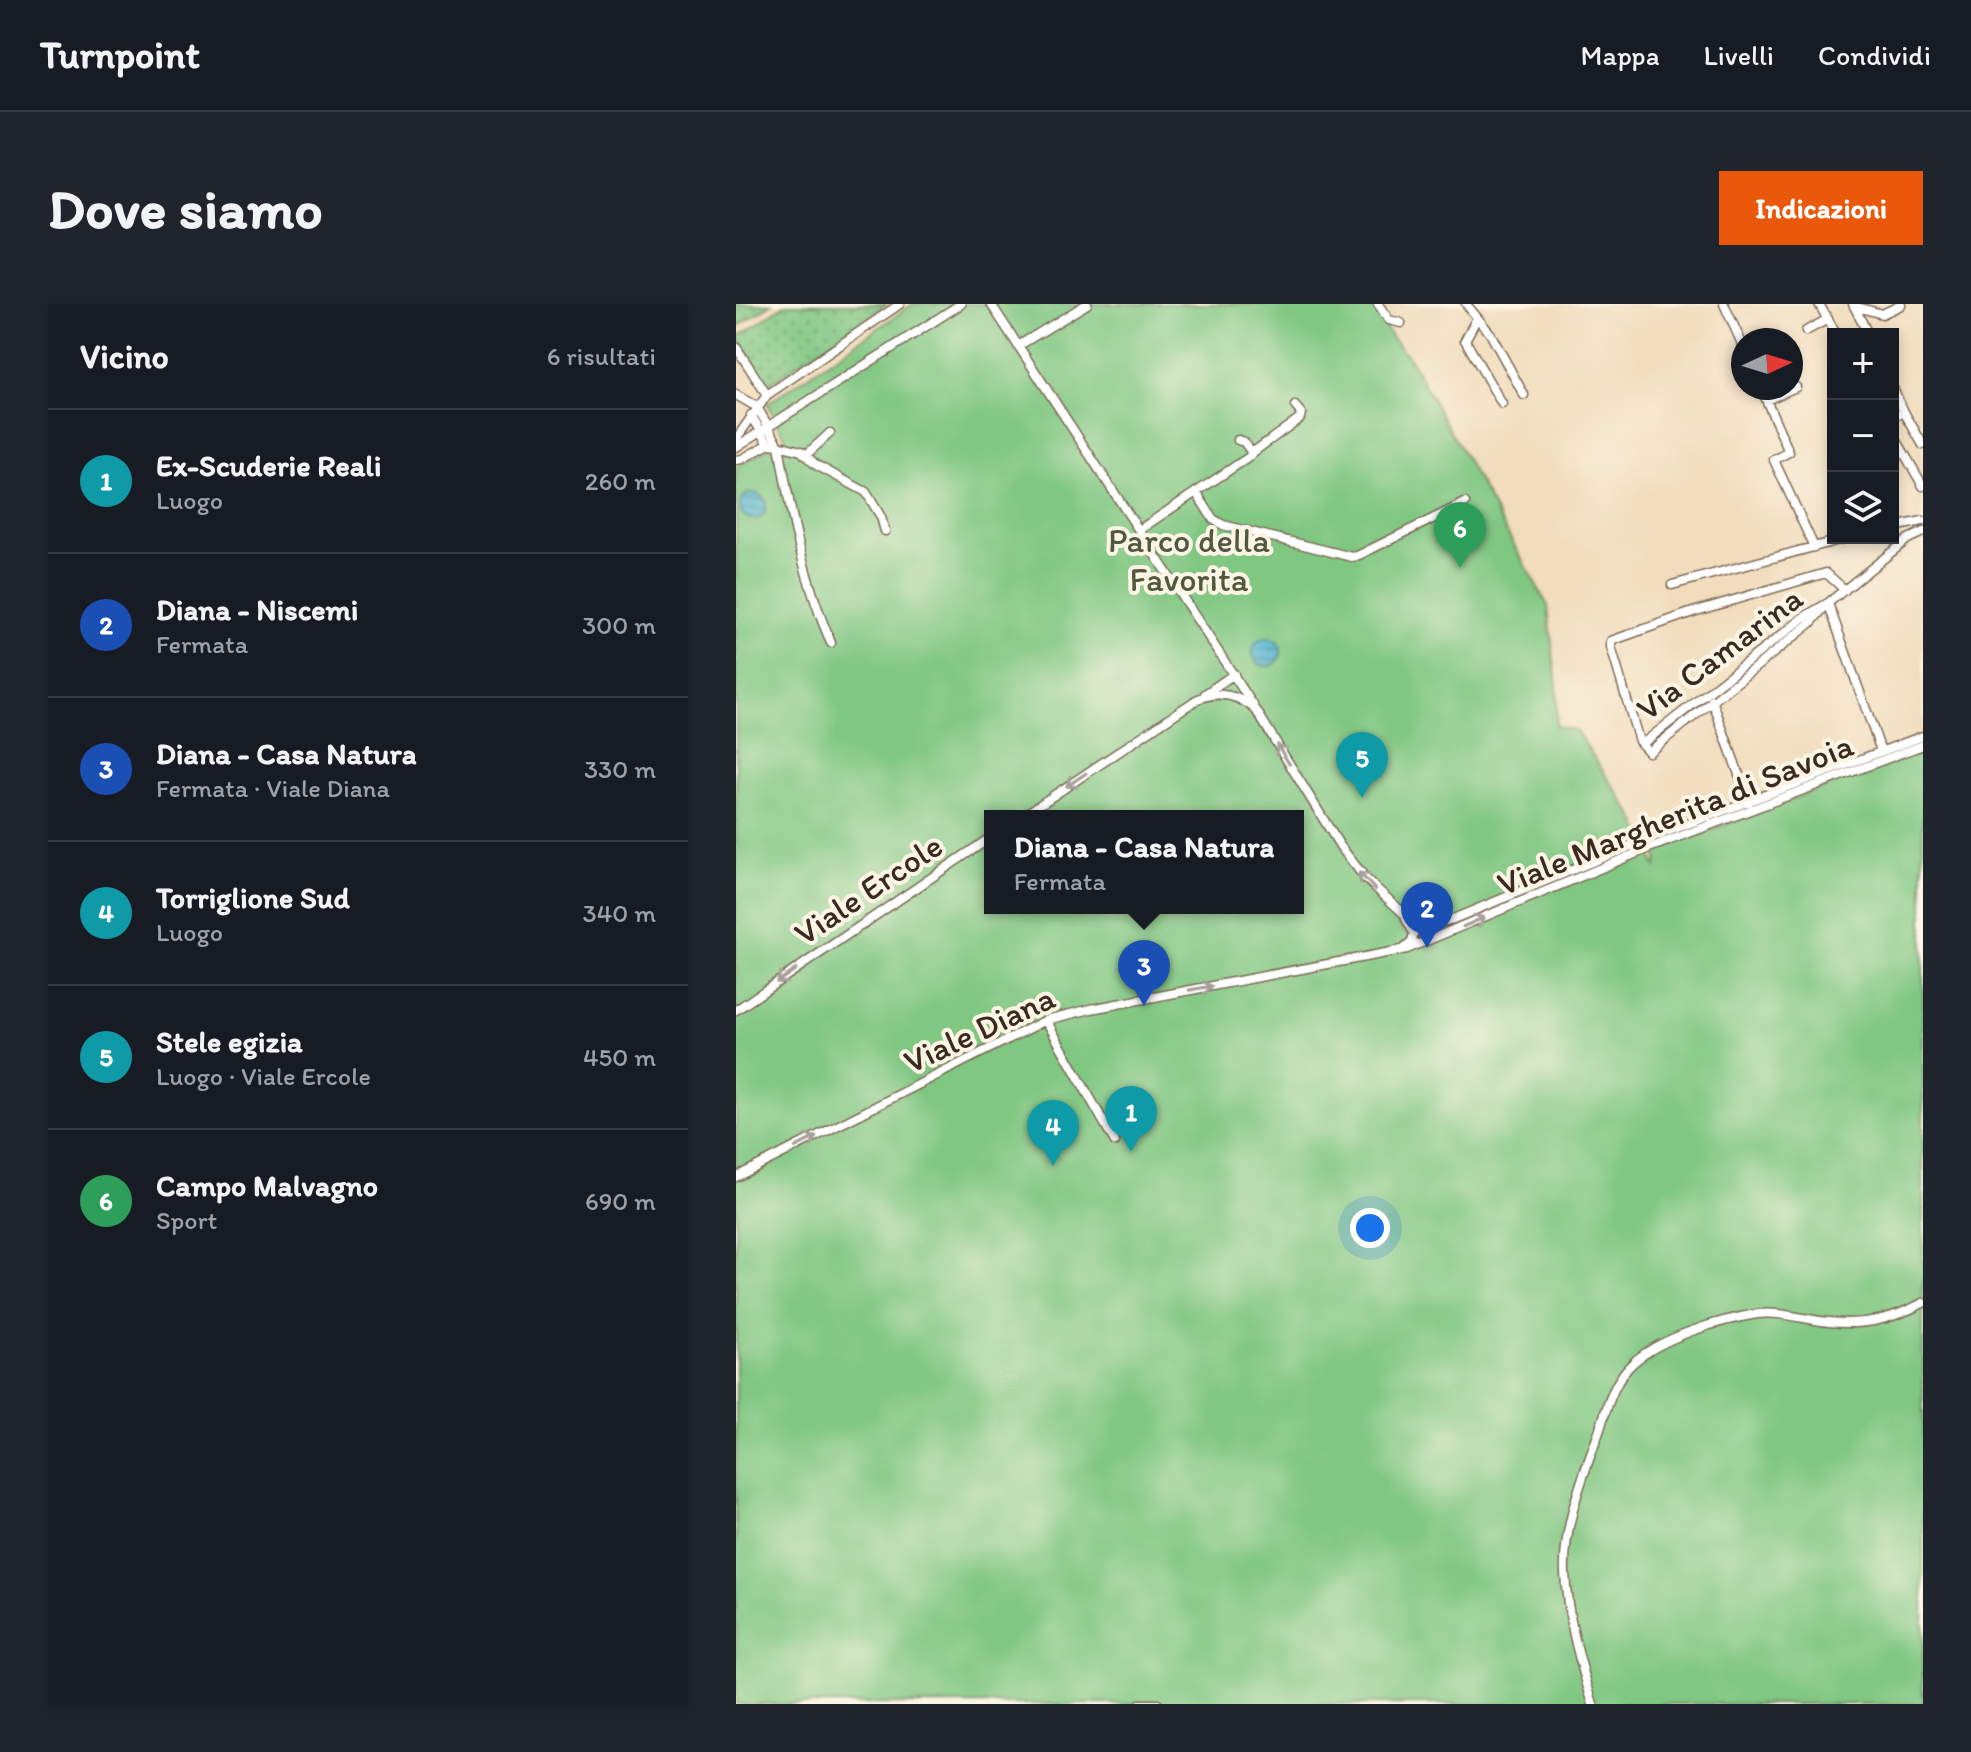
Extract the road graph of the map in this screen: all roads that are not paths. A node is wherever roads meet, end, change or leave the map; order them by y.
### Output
1 (900, 304) edge
2 (961, 304) edge
3 (986, 304) edge
4 (1087, 304) edge
5 (1378, 304) edge
6 (1466, 304) edge
7 (1724, 304) edge
8 (1819, 304) edge
9 (1854, 305) edge
10 (1901, 305) edge
11 (1477, 318) junction
12 (1828, 319) junction
13 (1401, 323) dead end
14 (1735, 328) edge
15 (1833, 328) edge
16 (1865, 328) edge
17 (1806, 331) dead end
18 (1018, 346) junction
19 (736, 347) edge
20 (736, 395) edge
21 (767, 395) junction
22 (1524, 395) dead end
23 (1766, 400) edge
24 (1898, 400) edge
25 (1502, 404) dead end
26 (1295, 406) dead end
27 (754, 411) junction
28 (1904, 412) junction
29 (1899, 415) edge
30 (765, 429) junction
31 (830, 433) dead end
32 (736, 439) edge
33 (1238, 440) dead end
34 (769, 444) junction
35 (779, 445) junction
36 (1899, 445) edge
37 (1923, 445) edge
38 (736, 447) edge
39 (1252, 453) junction
40 (806, 455) junction
41 (736, 460) edge
42 (1923, 486) edge
43 (1196, 492) junction
44 (1465, 503) dead end
45 (1923, 521) edge
46 (1899, 526) edge
47 (1139, 530) junction
48 (885, 531) dead end
49 (1923, 532) edge
50 (1827, 543) edge
51 (1814, 547) junction
52 (1672, 585) dead end
53 (1845, 590) junction
54 (1828, 603) junction
55 (831, 643) dead end
56 (1234, 674) junction
57 (1707, 693) junction
58 (1196, 700) junction
59 (1713, 701) junction
60 (1256, 710) junction
61 (1923, 736) edge
62 (1642, 744) junction
63 (1923, 745) edge
64 (1881, 751) junction
65 (1749, 802) junction
66 (1032, 810) edge
67 (984, 842) edge
68 (1403, 916) junction
69 (1401, 951) junction
70 (736, 1010) edge
71 (1046, 1020) junction
72 (1115, 1142) dead end
73 (736, 1177) edge
74 (1923, 1303) edge
75 (1140, 1704) edge
76 (1158, 1704) edge
77 (1593, 1704) edge

1 - 21 street
2 - 30 street
3 - 18 street
4 - 18 street
5 - 13 street
6 - 11 street
7 - 14 street
8 - 12 street
9 - 10 street
9 - 16 street
11 - 22 street
11 - 25 street
12 - 15 street
12 - 17 street
18 - 47 street
19 - 21 street
20 - 27 street
21 - 27 street
23 - 51 street
24 - 28 street
26 - 39 street
27 - 30 street
27 - 32 street
28 - 29 street
28 - 37 street
30 - 34 street
30 - 35 street
30 - 38 street
31 - 40 street
33 - 39 street
34 - 35 street
34 - 41 street
35 - 40 street
35 - 55 street
36 - 42 street
39 - 43 street
40 - 48 street
43 - 44 street
43 - 47 street
45 - 46 street
47 - 56 street
49 - 53 street, Via Camarina
50 - 51 street
51 - 52 street
53 - 54 street, Via Camarina
53 - 62 street
54 - 57 street, Via Camarina
54 - 59 street, Via Camarina
54 - 64 street
56 - 58 street
56 - 60 street
57 - 59 street
57 - 62 street, Via Camarina
58 - 60 street
58 -> 66 street
59 - 62 street, Via Camarina
59 - 65 street
68 -> 60 street
61 - 64 street, Viale Margherita di Savoia
69 -> 63 street, Viale Margherita di Savoia
64 - 65 street, Viale Margherita di Savoia
65 - 68 street, Viale Margherita di Savoia
67 -> 70 street, Viale Ercole
68 - 69 street
71 -> 69 street, Viale Diana
71 - 72 street
73 -> 71 street, Viale Diana
74 - 77 street
75 - 76 street

